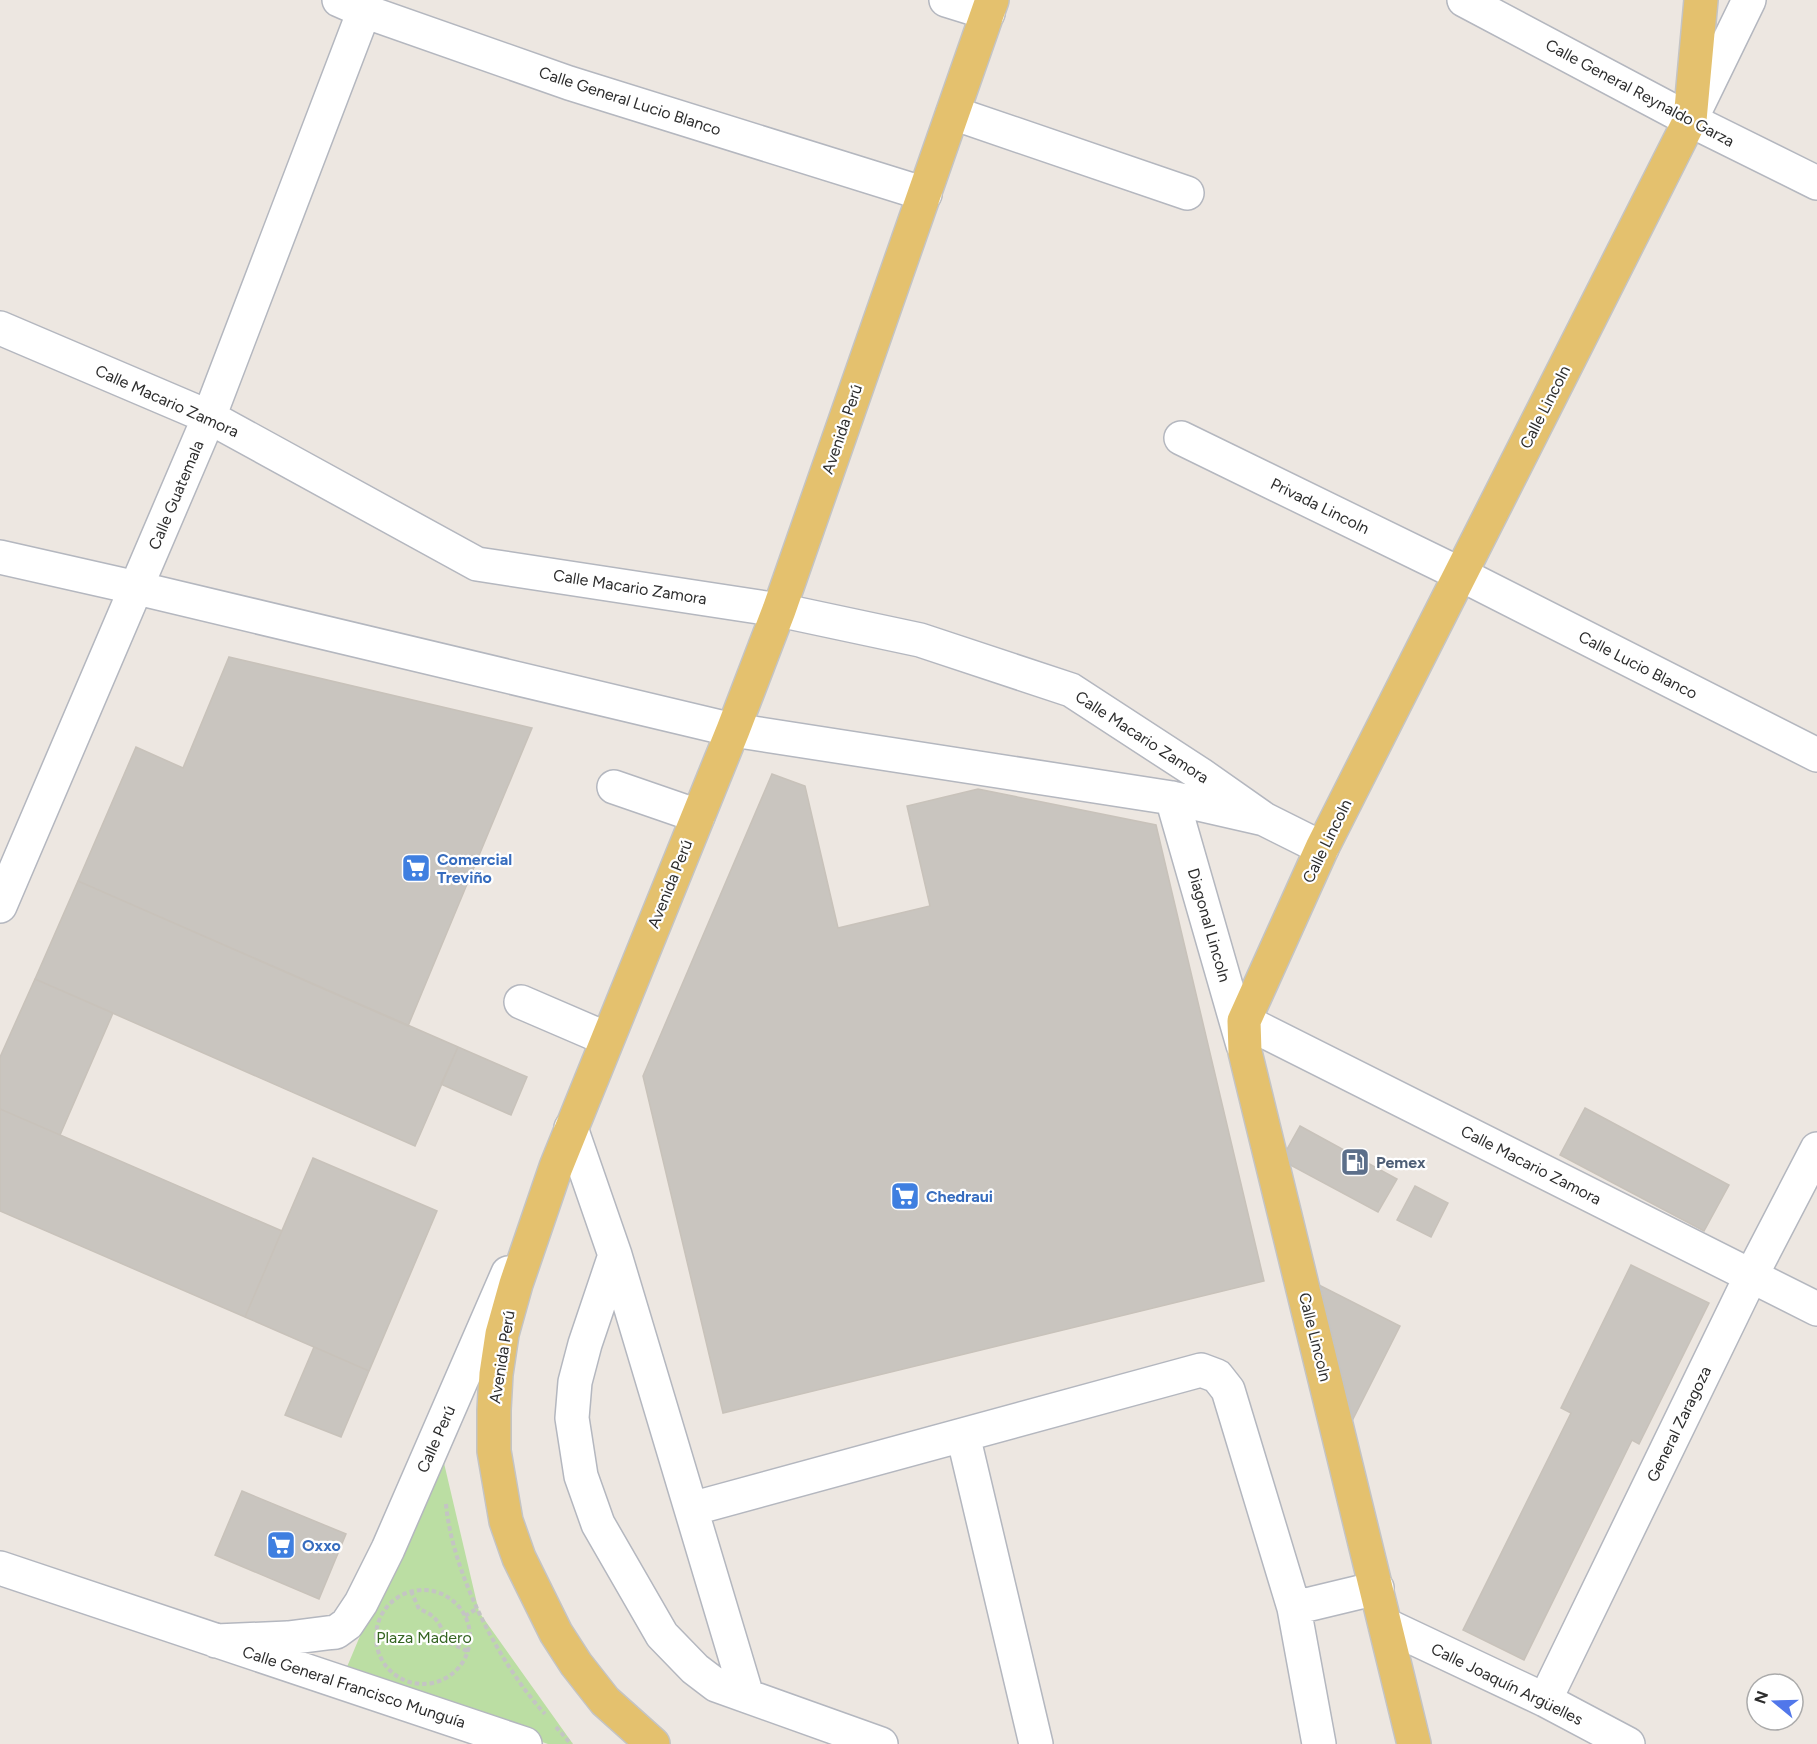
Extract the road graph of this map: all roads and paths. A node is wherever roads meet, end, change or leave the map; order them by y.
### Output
1 (946, 0) edge
2 (1464, 0) edge
3 (1701, 0) edge
4 (1749, 0) edge
5 (352, 6) edge
6 (990, 6) edge
7 (953, 113) junction
8 (1690, 120) junction
9 (1817, 183) edge
10 (1187, 193) dead end
11 (925, 194) junction
12 (0, 328) edge
13 (209, 417) junction
14 (1181, 438) dead end
15 (0, 557) edge
16 (1460, 574) junction
17 (137, 588) junction
18 (779, 610) junction
19 (733, 730) junction
20 (1817, 755) edge
21 (614, 787) dead end
22 (1172, 798) junction
23 (698, 816) junction
24 (1264, 819) junction
25 (1322, 848) junction
26 (0, 906) edge
27 (521, 1002) dead end
28 (1245, 1036) junction
29 (608, 1039) junction
30 (571, 1128) junction
31 (1817, 1149) edge
32 (615, 1256) junction
33 (1751, 1276) junction
34 (1817, 1309) edge
35 (963, 1435) junction
36 (446, 1503) dead end
37 (691, 1509) junction
38 (0, 1568) edge
39 (1377, 1588) junction
40 (411, 1591) junction
41 (478, 1608) junction
42 (1294, 1608) junction
43 (465, 1616) junction
44 (1386, 1625) junction
45 (336, 1632) junction
46 (216, 1641) junction
47 (467, 1651) junction
48 (339, 1682) junction
49 (747, 1696) junction
50 (1545, 1700) junction
51 (525, 1744) edge
52 (571, 1744) edge
53 (653, 1744) edge
54 (880, 1744) edge
55 (1036, 1744) edge
56 (1319, 1744) edge
57 (1414, 1744) edge
58 (1628, 1744) edge

1 - 6 street
2 - 8 street, Calle General Reynaldo Garza
3 - 8 main road
4 - 8 street, Calle Lincoln
5 - 11 street, Calle General Lucio Blanco
5 - 13 street, Calle Guatemala
6 - 7 main road, Avenida Perú
7 - 10 street
7 - 11 main road, Avenida Perú
8 - 9 street, Calle General Reynaldo Garza
8 - 16 main road, Calle Lincoln
11 - 18 main road, Avenida Perú
12 - 13 street, Calle Macario Zamora
13 - 17 street, Calle Guatemala
13 - 18 street, Calle Macario Zamora
14 - 16 street, Privada Lincoln
15 - 17 street, Calle Macario Zamora
16 - 20 street, Calle Lucio Blanco
16 - 25 main road, Calle Lincoln
17 - 19 street, Calle Macario Zamora
17 - 26 street, Calle Guatemala
18 - 19 main road, Avenida Perú
18 - 24 street, Calle Macario Zamora
19 - 22 street, Calle Macario Zamora
19 - 23 main road, Avenida Perú
21 - 23 street
22 - 24 street, Calle Macario Zamora
22 - 28 street, Diagonal Lincoln
23 - 29 main road, Avenida Perú
24 - 25 street, Calle Macario Zamora
25 - 28 main road, Calle Lincoln
27 - 29 street
28 - 33 street, Calle Macario Zamora
28 - 39 main road, Calle Lincoln
29 - 30 main road, Avenida Perú
30 - 32 street
30 - 45 street, Calle Perú
30 - 53 main road, Avenida Perú
31 - 33 street, General Zaragoza
32 - 37 street
32 - 49 street
33 - 34 street, Calle Macario Zamora
33 - 50 street, General Zaragoza
35 - 37 street
35 - 42 street
35 - 55 street
36 - 41 path
37 - 49 street
38 - 46 street, Calle General Francisco Munguía
39 - 42 street
39 - 44 main road, Calle Lincoln
40 - 43 path
40 - 47 path
40 - 47 path
41 - 43 path
41 - 52 path
42 - 56 street
43 - 47 path
44 - 50 street, Calle Joaquín Argüelles
44 - 57 main road, Calle Lincoln
45 - 46 street
45 - 48 street
46 - 48 street, Calle General Francisco Munguía
48 - 51 street, Calle General Francisco Munguía
49 - 54 street
50 - 58 street, Calle Joaquín Argüelles

